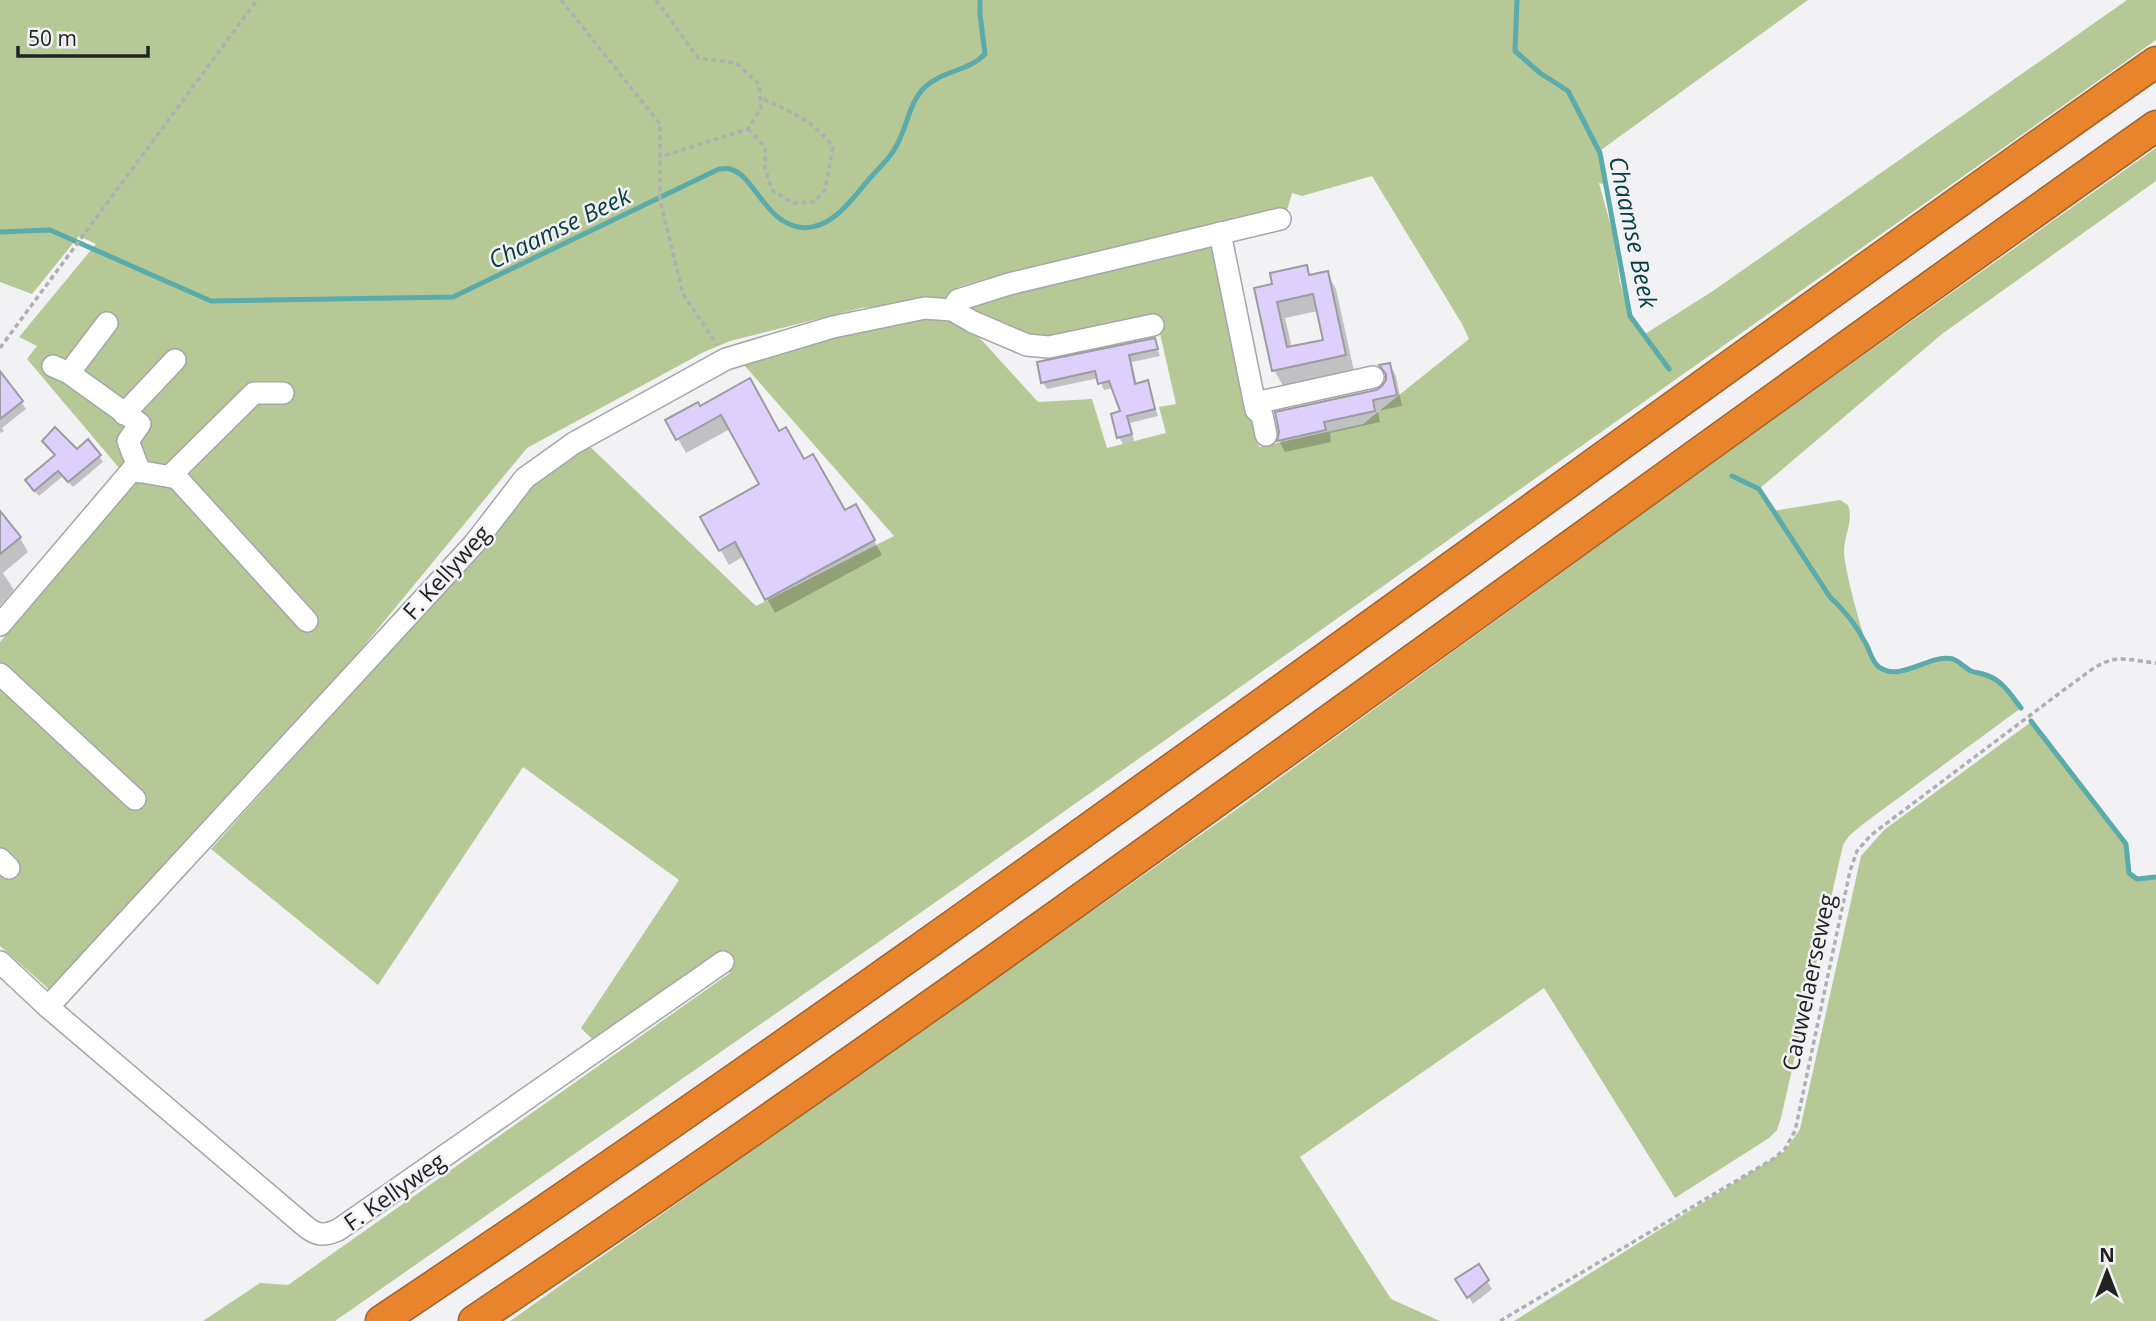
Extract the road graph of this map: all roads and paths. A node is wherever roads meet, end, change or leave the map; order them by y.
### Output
1 (257, 0) edge
2 (561, 0) edge
3 (656, 0) edge
4 (2156, 62) edge
5 (760, 97) junction
6 (2156, 126) edge
7 (748, 129) junction
8 (660, 157) junction
9 (1280, 219) dead end
10 (1220, 233) junction
11 (952, 310) junction
12 (107, 323) dead end
13 (1153, 325) dead end
14 (0, 348) edge
15 (726, 359) junction
16 (175, 360) dead end
17 (1373, 377) dead end
18 (283, 393) dead end
19 (1255, 403) junction
20 (124, 414) junction
21 (1266, 435) dead end
22 (139, 471) junction
23 (170, 476) junction
24 (307, 621) dead end
25 (0, 625) edge
26 (2156, 663) edge
27 (1, 682) edge
28 (135, 799) dead end
29 (0, 962) edge
30 (723, 962) dead end
31 (48, 1007) junction
32 (382, 1321) edge
33 (474, 1321) edge
34 (1500, 1321) edge

1 - 14 path
2 - 8 path
3 - 5 path
4 - 32 highway
5 - 7 path
5 - 7 path
6 - 33 highway
7 - 8 path
8 - 15 path
9 - 10 street
10 - 11 street
10 - 19 street
11 - 13 street
11 - 15 street, F. Kellyweg
12 - 20 street
15 - 31 street, F. Kellyweg
16 - 20 street
17 - 19 street
18 - 23 street
19 - 21 street
20 - 22 street
22 - 23 street
22 - 25 street
23 - 24 street
26 - 34 path, Cauwelaerseweg
27 - 28 street
29 - 31 street, F. Kellyweg
30 - 31 street, F. Kellyweg

